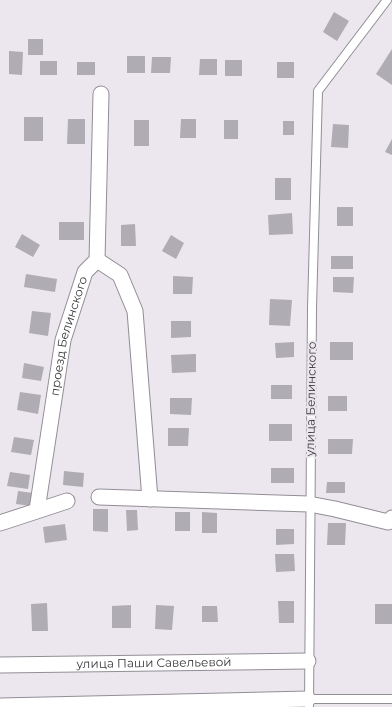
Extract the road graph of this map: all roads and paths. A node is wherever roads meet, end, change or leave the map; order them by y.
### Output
1 (387, 0) edge
2 (101, 94) dead end
3 (97, 260) junction
4 (99, 497) dead end
5 (150, 499) junction
6 (67, 501) dead end
7 (309, 504) junction
8 (37, 510) junction
9 (392, 518) edge
10 (0, 523) edge
11 (308, 661) junction
12 (0, 665) edge
13 (392, 699) edge
14 (309, 703) edge
15 (0, 706) edge

1 - 7 lane, улица Белинского
2 - 3 street
3 - 5 street
3 - 8 street, проезд Белинского
4 - 5 street
5 - 7 street
6 - 8 street
7 - 9 street
7 - 11 lane, улица Белинского
8 - 10 street
11 - 12 street, улица Паши Савельевой
11 - 14 lane, улица Белинского
13 - 14 lane
14 - 15 street

